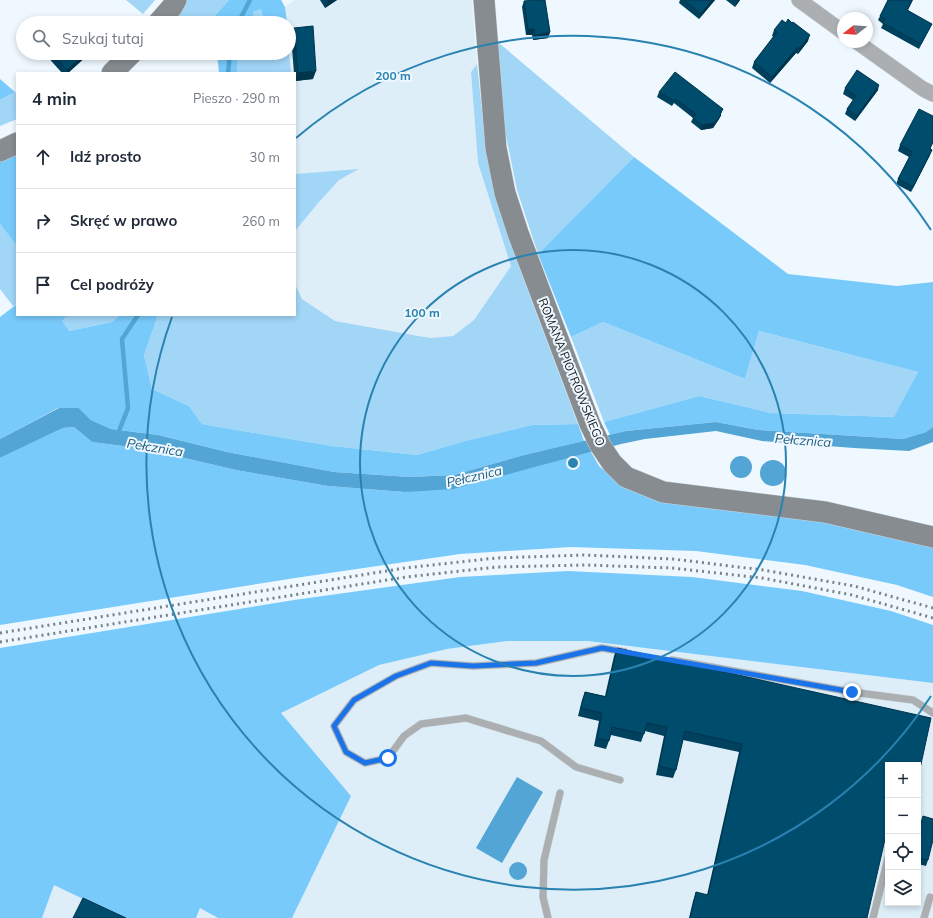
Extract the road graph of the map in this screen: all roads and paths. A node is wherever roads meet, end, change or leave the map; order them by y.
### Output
1 (176, 0) edge
2 (484, 0) edge
3 (799, 0) edge
4 (164, 16) edge
5 (837, 28) edge
6 (865, 48) edge
7 (125, 60) edge
8 (113, 72) edge
9 (933, 94) edge
10 (16, 129) edge
11 (0, 135) edge
12 (16, 144) edge
13 (0, 152) edge
14 (933, 537) edge
15 (633, 654) edge
16 (664, 659) edge
17 (933, 713) edge
18 (620, 780) dead end
19 (560, 793) dead end
20 (885, 870) edge
21 (930, 897) dead end
22 (548, 918) edge
23 (873, 918) edge
24 (924, 918) edge

1 - 4 street
2 - 14 street, ROMANA PIOTROWSKIEGO
3 - 5 street
6 - 9 street
7 - 8 street
10 - 11 street
12 - 13 street
15 - 18 lane
16 - 17 lane
19 - 22 lane
20 - 23 lane
21 - 24 lane

